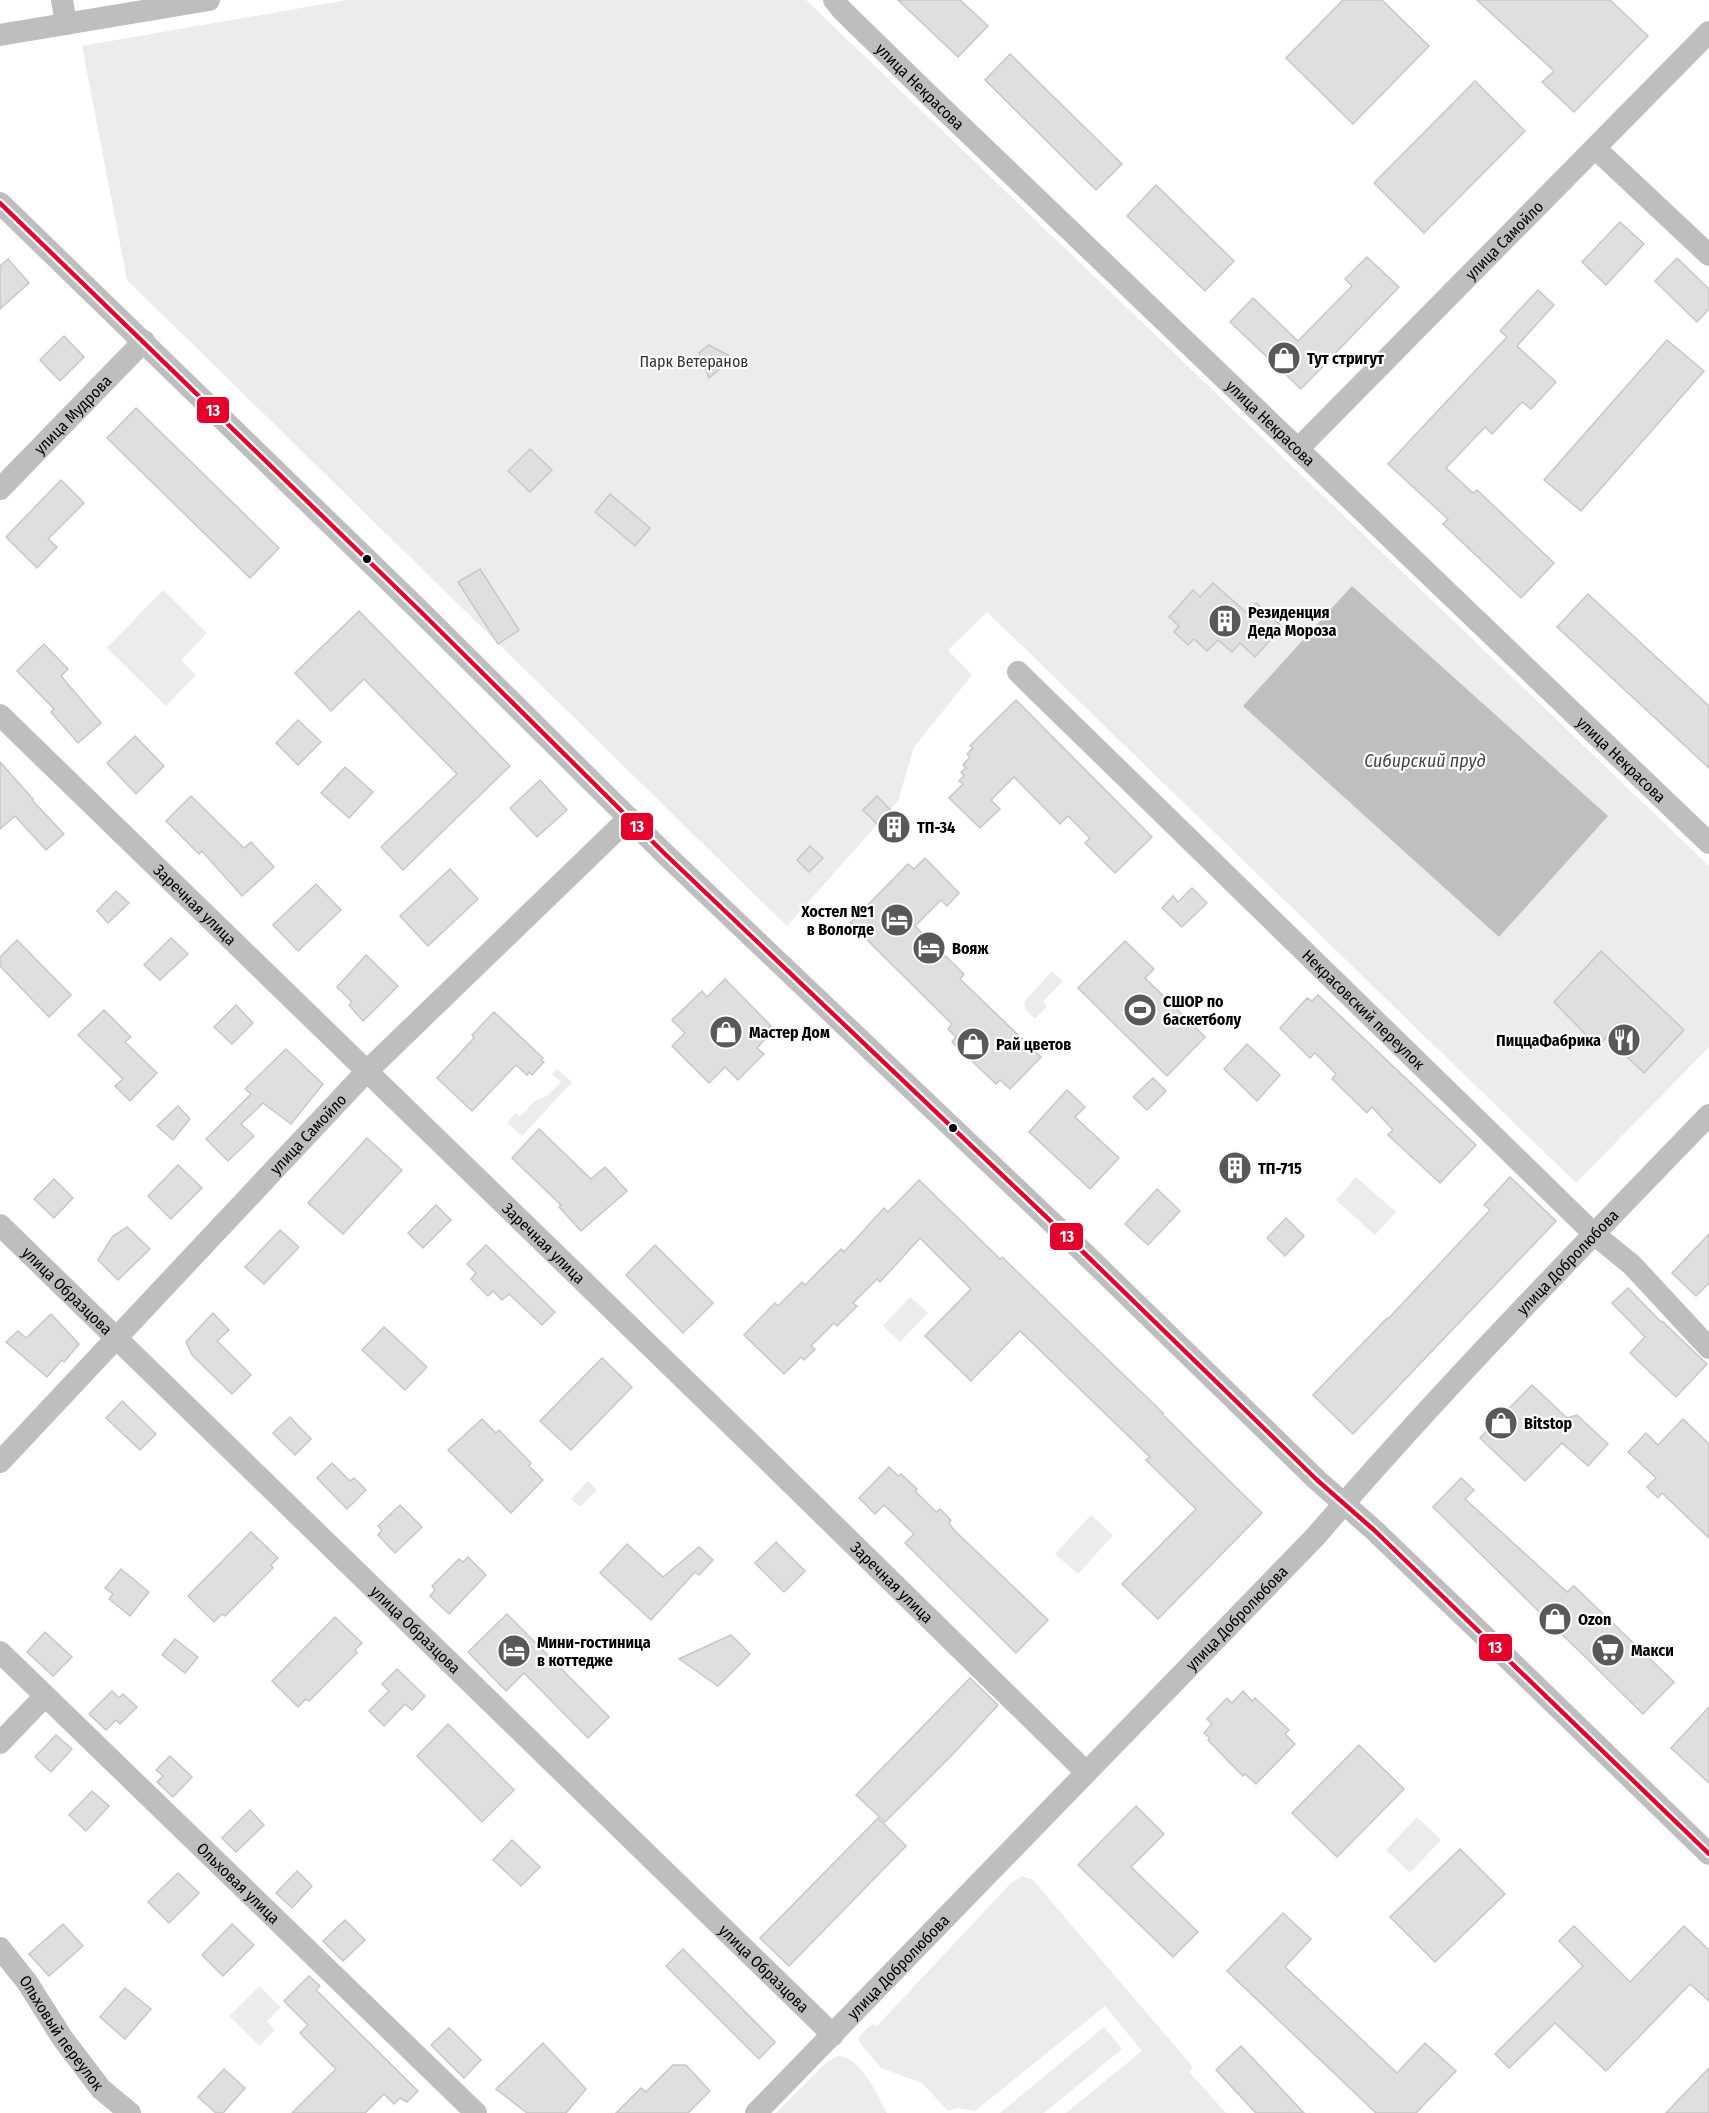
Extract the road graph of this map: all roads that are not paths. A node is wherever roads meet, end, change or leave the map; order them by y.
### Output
1 (62, 0) edge
2 (209, 0) edge
3 (834, 0) edge
4 (66, 24) junction
5 (1709, 32) edge
6 (0, 35) edge
7 (1595, 148) junction
8 (0, 203) edge
9 (1709, 255) edge
10 (144, 341) junction
11 (1299, 448) junction
12 (0, 489) edge
13 (1018, 672) dead end
14 (0, 715) edge
15 (629, 818) junction
16 (1709, 843) edge
17 (366, 1072) junction
18 (1709, 1115) edge
19 (0, 1225) edge
20 (1594, 1234) junction
21 (118, 1338) junction
22 (1709, 1348) edge
23 (0, 1462) edge
24 (1344, 1503) junction
25 (0, 1652) edge
26 (44, 1697) junction
27 (0, 1743) edge
28 (1086, 1772) junction
29 (1709, 1854) edge
30 (0, 1948) edge
31 (833, 2035) junction
32 (466, 2110) edge
33 (130, 2113) edge
34 (756, 2113) edge

1 - 4 street
2 - 4 street
3 - 11 street, улица Некрасова
4 - 6 street
5 - 7 street, улица Самойло
7 - 9 street
7 - 11 street, улица Самойло
8 - 10 street
10 - 12 street, улица Мудрова
10 - 15 street
11 - 16 street, улица Некрасова
13 - 20 street, Некрасовский переулок
14 - 17 street, Заречная улица
15 - 17 street, улица Самойло
15 - 24 street
17 - 21 street, улица Самойло
17 - 28 street, Заречная улица
18 - 20 street, улица Добролюбова
19 - 21 street, улица Образцова
20 - 22 street, Некрасовский переулок
20 - 24 street, улица Добролюбова
21 - 23 street, улица Самойло
21 - 31 street, улица Образцова
24 - 28 street, улица Добролюбова
24 - 29 street
25 - 26 street, Ольховая улица
26 - 27 street
26 - 32 street, Ольховая улица
28 - 31 street, улица Добролюбова
30 - 33 street, Ольховый переулок
31 - 34 street, улица Добролюбова

